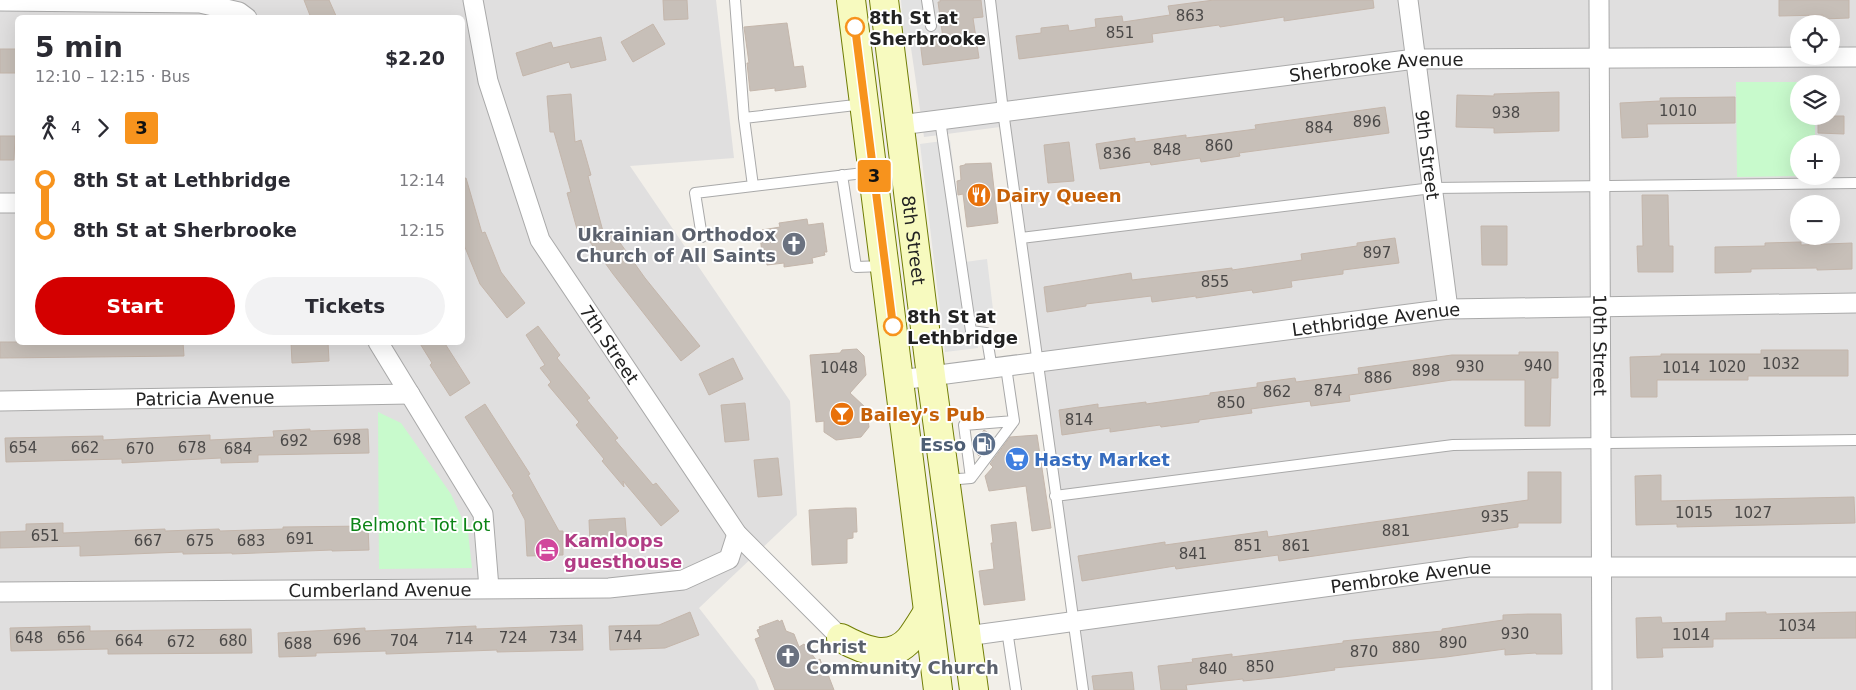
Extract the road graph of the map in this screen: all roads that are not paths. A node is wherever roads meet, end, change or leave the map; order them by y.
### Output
1 (473, 0) edge
2 (735, 0) edge
3 (851, 0) edge
4 (884, 0) edge
5 (927, 0) edge
6 (990, 0) edge
7 (1408, 0) edge
8 (1599, 0) edge
9 (0, 1) edge
10 (243, 15) edge
11 (931, 26) dead end
12 (1856, 57) edge
13 (1599, 58) junction
14 (1415, 59) junction
15 (864, 104) junction
16 (1004, 111) junction
17 (744, 118) junction
18 (940, 120) junction
19 (900, 124) junction
20 (873, 171) junction
21 (842, 175) junction
22 (1856, 184) edge
23 (754, 186) junction
24 (1600, 186) junction
25 (1432, 188) junction
26 (0, 203) edge
27 (15, 203) edge
28 (702, 237) dead end
29 (1021, 238) junction
30 (885, 266) junction
31 (1856, 303) edge
32 (1601, 307) junction
33 (1448, 309) junction
34 (380, 345) edge
35 (1038, 363) junction
36 (999, 368) junction
37 (931, 376) junction
38 (900, 380) junction
39 (410, 394) junction
40 (0, 401) edge
41 (1014, 421) junction
42 (1856, 440) edge
43 (1601, 442) junction
44 (958, 479) junction
45 (1055, 496) junction
46 (737, 534) junction
47 (1602, 566) junction
48 (1856, 567) edge
49 (489, 588) junction
50 (0, 592) edge
51 (927, 613) junction
52 (1074, 621) junction
53 (1007, 630) junction
54 (967, 636) junction
55 (841, 638) joint
56 (938, 690) edge
57 (974, 690) edge
58 (1016, 690) edge
59 (1083, 690) edge
60 (1602, 690) edge

1 - 46 street, 7th Street
2 - 17 lane
3 - 15 main road, 8th Street
4 - 19 main road, 8th Street
5 - 11 lane
6 - 16 lane
7 - 14 street, 9th Street
8 - 13 street, 10th Street
9 - 10 street
12 - 13 street, Sherbrooke Avenue
13 - 14 street, Sherbrooke Avenue
13 - 24 street, 10th Street
14 - 16 street, Sherbrooke Avenue
14 - 25 street, 9th Street
15 - 17 lane
15 - 20 main road, 8th Street
16 - 18 street, Sherbrooke Avenue
16 - 29 lane
17 - 23 lane
18 - 19 street, Sherbrooke Avenue
18 - 36 lane
19 - 37 main road, 8th Street
20 - 21 lane
20 - 30 main road, 8th Street
21 - 23 lane
21 - 30 lane
22 - 24 lane
23 - 28 lane
24 - 25 lane
24 - 32 street, 10th Street
25 - 29 lane
25 - 33 street, 9th Street
26 - 27 street
29 - 35 lane
30 - 38 main road, 8th Street
31 - 32 street, Lethbridge Avenue
32 - 33 street, Lethbridge Avenue
32 - 43 street, 10th Street
33 - 35 street, Lethbridge Avenue
34 - 39 street
35 - 36 street, Lethbridge Avenue
35 - 45 lane
36 - 37 street, Lethbridge Avenue
36 - 41 lane
37 - 38 street, Lethbridge Avenue
37 - 44 main road, 8th Street
38 - 51 main road, 8th Street
39 - 40 street, Patricia Avenue
39 - 49 street
41 - 44 lane
41 - 44 lane
42 - 43 lane
43 - 45 lane
43 - 47 street, 10th Street
44 - 54 main road, 8th Street
45 - 52 lane
46 - 49 street, Cumberland Avenue
46 - 55 street, 7th Street
47 - 48 street, Pembroke Avenue
47 - 52 street, Pembroke Avenue
47 - 60 street, 10th Street
49 - 50 street, Cumberland Avenue
51 - 55 main road
51 - 56 main road, 8th Street
52 - 53 street, Pembroke Avenue
52 - 59 lane
53 - 54 street, Pembroke Avenue
53 - 58 lane
54 - 57 main road, 8th Street

